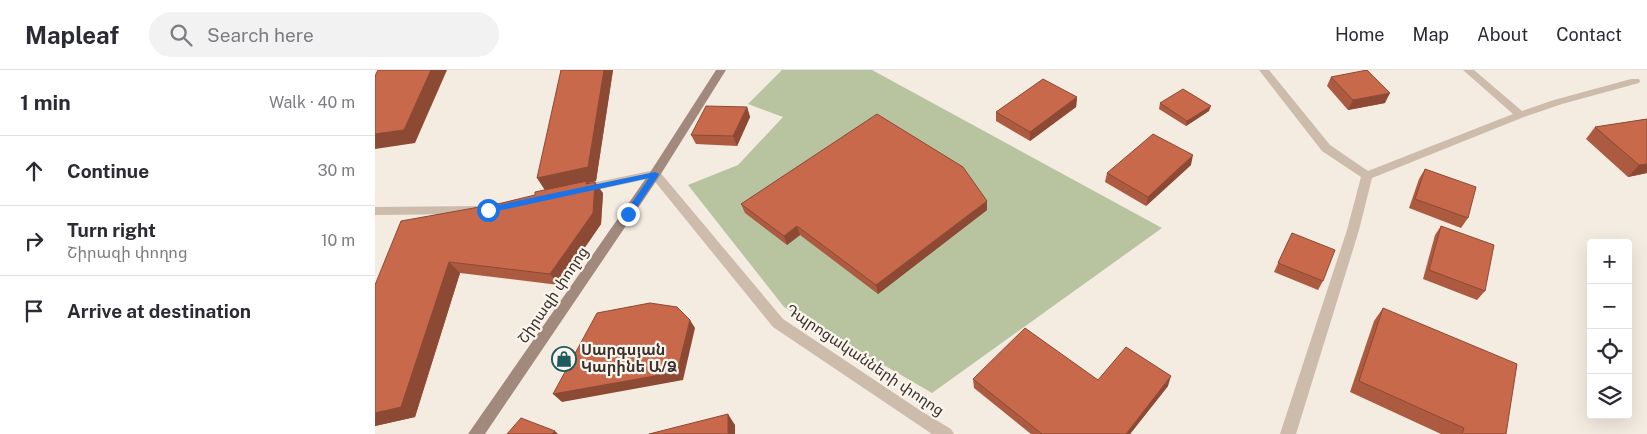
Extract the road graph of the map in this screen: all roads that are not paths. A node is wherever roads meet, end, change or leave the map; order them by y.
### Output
1 (721, 70) edge
2 (1265, 70) edge
3 (1468, 70) edge
4 (1635, 80) dead end
5 (1520, 115) junction
6 (655, 174) junction
7 (1367, 176) junction
8 (573, 191) edge
9 (488, 210) edge
10 (375, 211) edge
11 (475, 433) edge
12 (947, 434) edge
13 (1289, 434) edge

1 - 6 street
2 - 7 street
3 - 5 street
4 - 5 street
5 - 7 street
6 - 8 street
6 - 11 street, Շիրազի փողոց
6 - 12 street, Դպրոցականների փողոց
7 - 13 street
9 - 10 street

